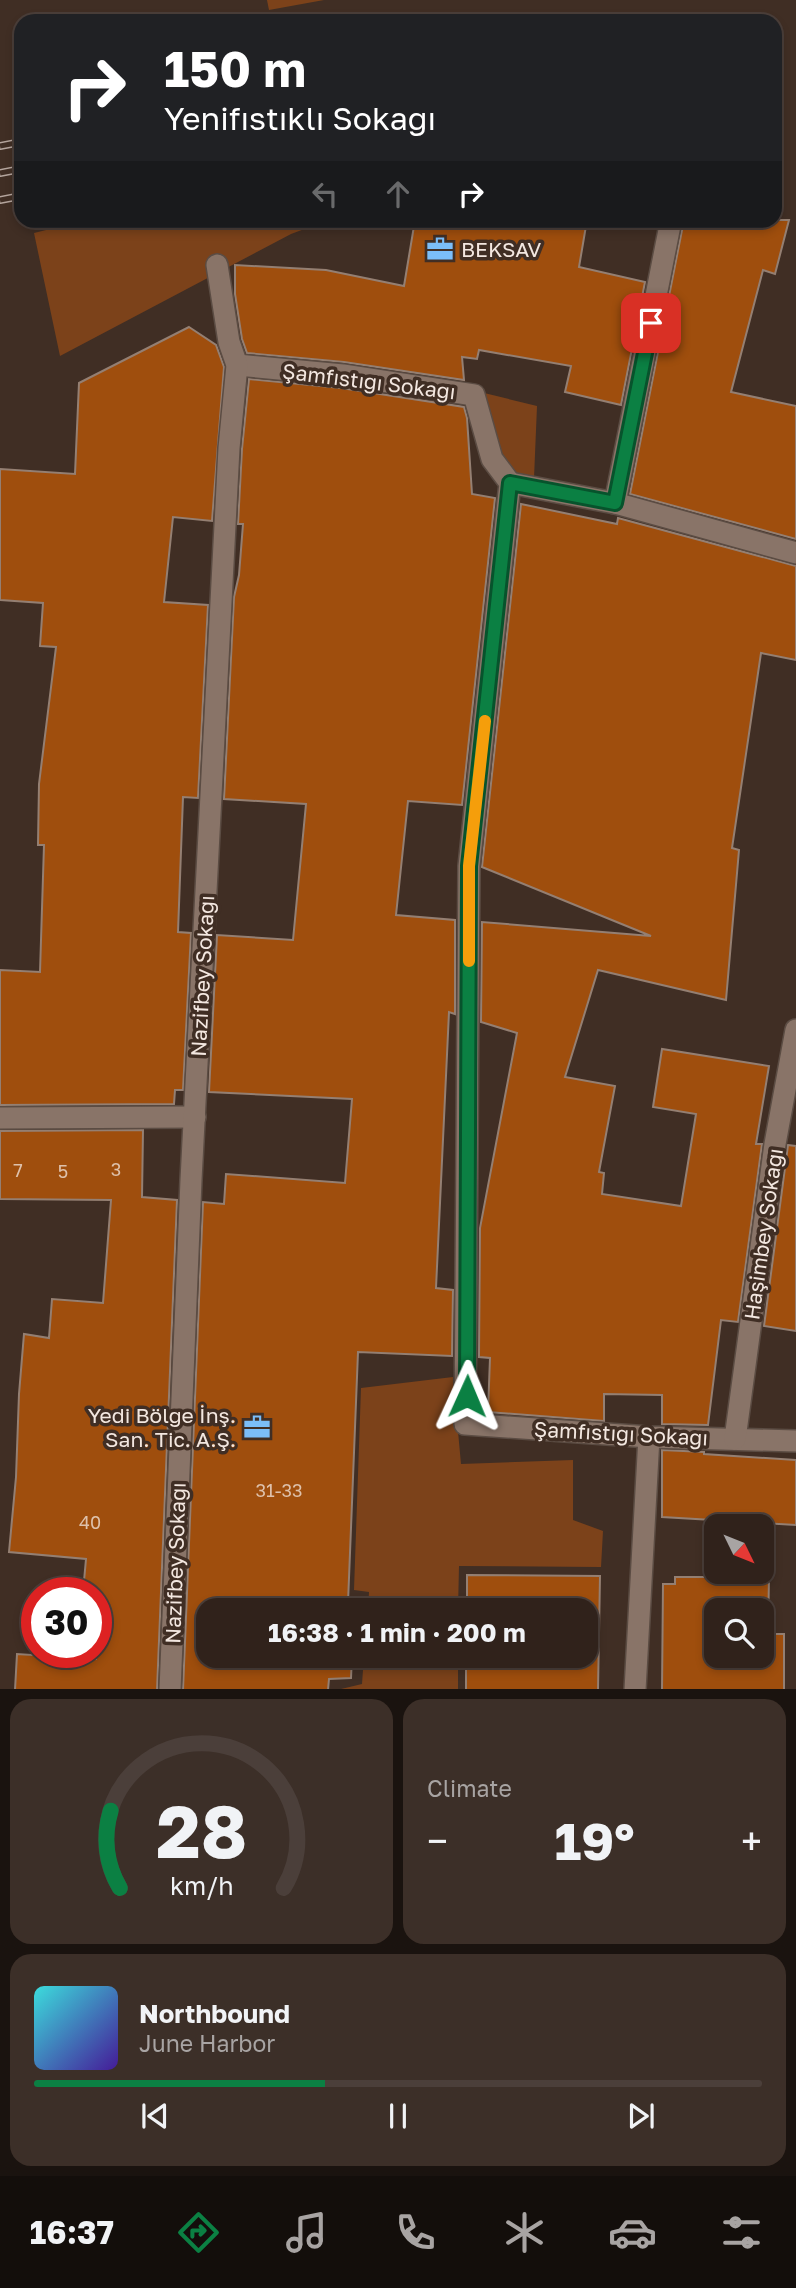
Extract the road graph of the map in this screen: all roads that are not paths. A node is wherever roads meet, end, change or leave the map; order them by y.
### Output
1 (669, 228) edge
2 (216, 265) dead end
3 (237, 365) junction
4 (510, 483) junction
5 (615, 503) junction
6 (796, 553) edge
7 (796, 1030) edge
8 (195, 1117) junction
9 (0, 1118) edge
10 (649, 1437) junction
11 (735, 1439) junction
12 (796, 1441) edge
13 (170, 1689) edge
14 (635, 1689) edge

1 - 5 street
2 - 3 street, Nazifbey Sokağı
3 - 4 street, Şamfıstığı Sokağı
3 - 8 street, Nazifbey Sokağı
4 - 5 street
4 - 10 street, Şamfıstığı Sokağı
5 - 6 street
7 - 11 street, Haşimbey Sokağı
8 - 9 street
8 - 13 street, Nazifbey Sokağı
10 - 11 street, Şamfıstığı Sokağı
10 - 14 street
11 - 12 street, Şamfıstığı Sokağı

